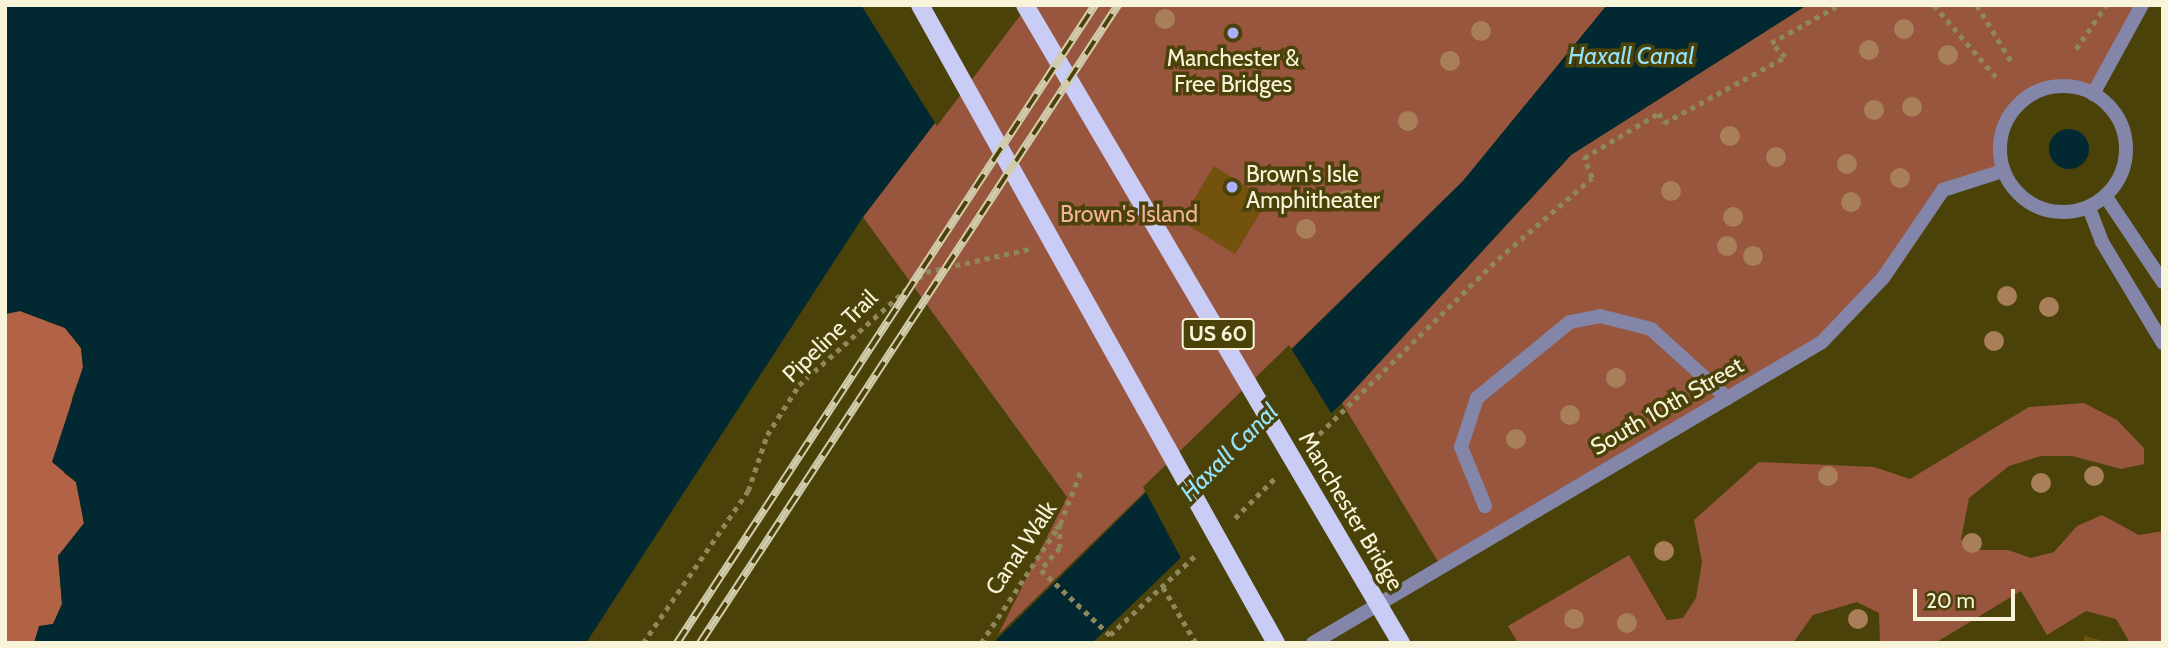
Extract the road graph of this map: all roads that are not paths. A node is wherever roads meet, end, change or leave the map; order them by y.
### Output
1 (920, 5) edge
2 (1025, 5) edge
3 (2142, 5) edge
4 (2093, 94) junction
5 (2003, 171) junction
6 (2106, 197) junction
7 (2090, 208) junction
8 (2163, 282) edge
9 (2163, 343) edge
10 (1727, 398) junction
11 (1485, 506) dead end
12 (1276, 643) edge
13 (1313, 643) edge
14 (1401, 643) edge

1 - 12 main road
2 - 14 main road, Manchester Bridge / US 60
3 - 4 street
4 - 5 street
4 - 6 street
5 - 7 street
5 - 10 street, South 10th Street
6 - 7 street
6 - 8 street
7 - 9 street
10 - 11 street
10 - 13 street, South 10th Street

